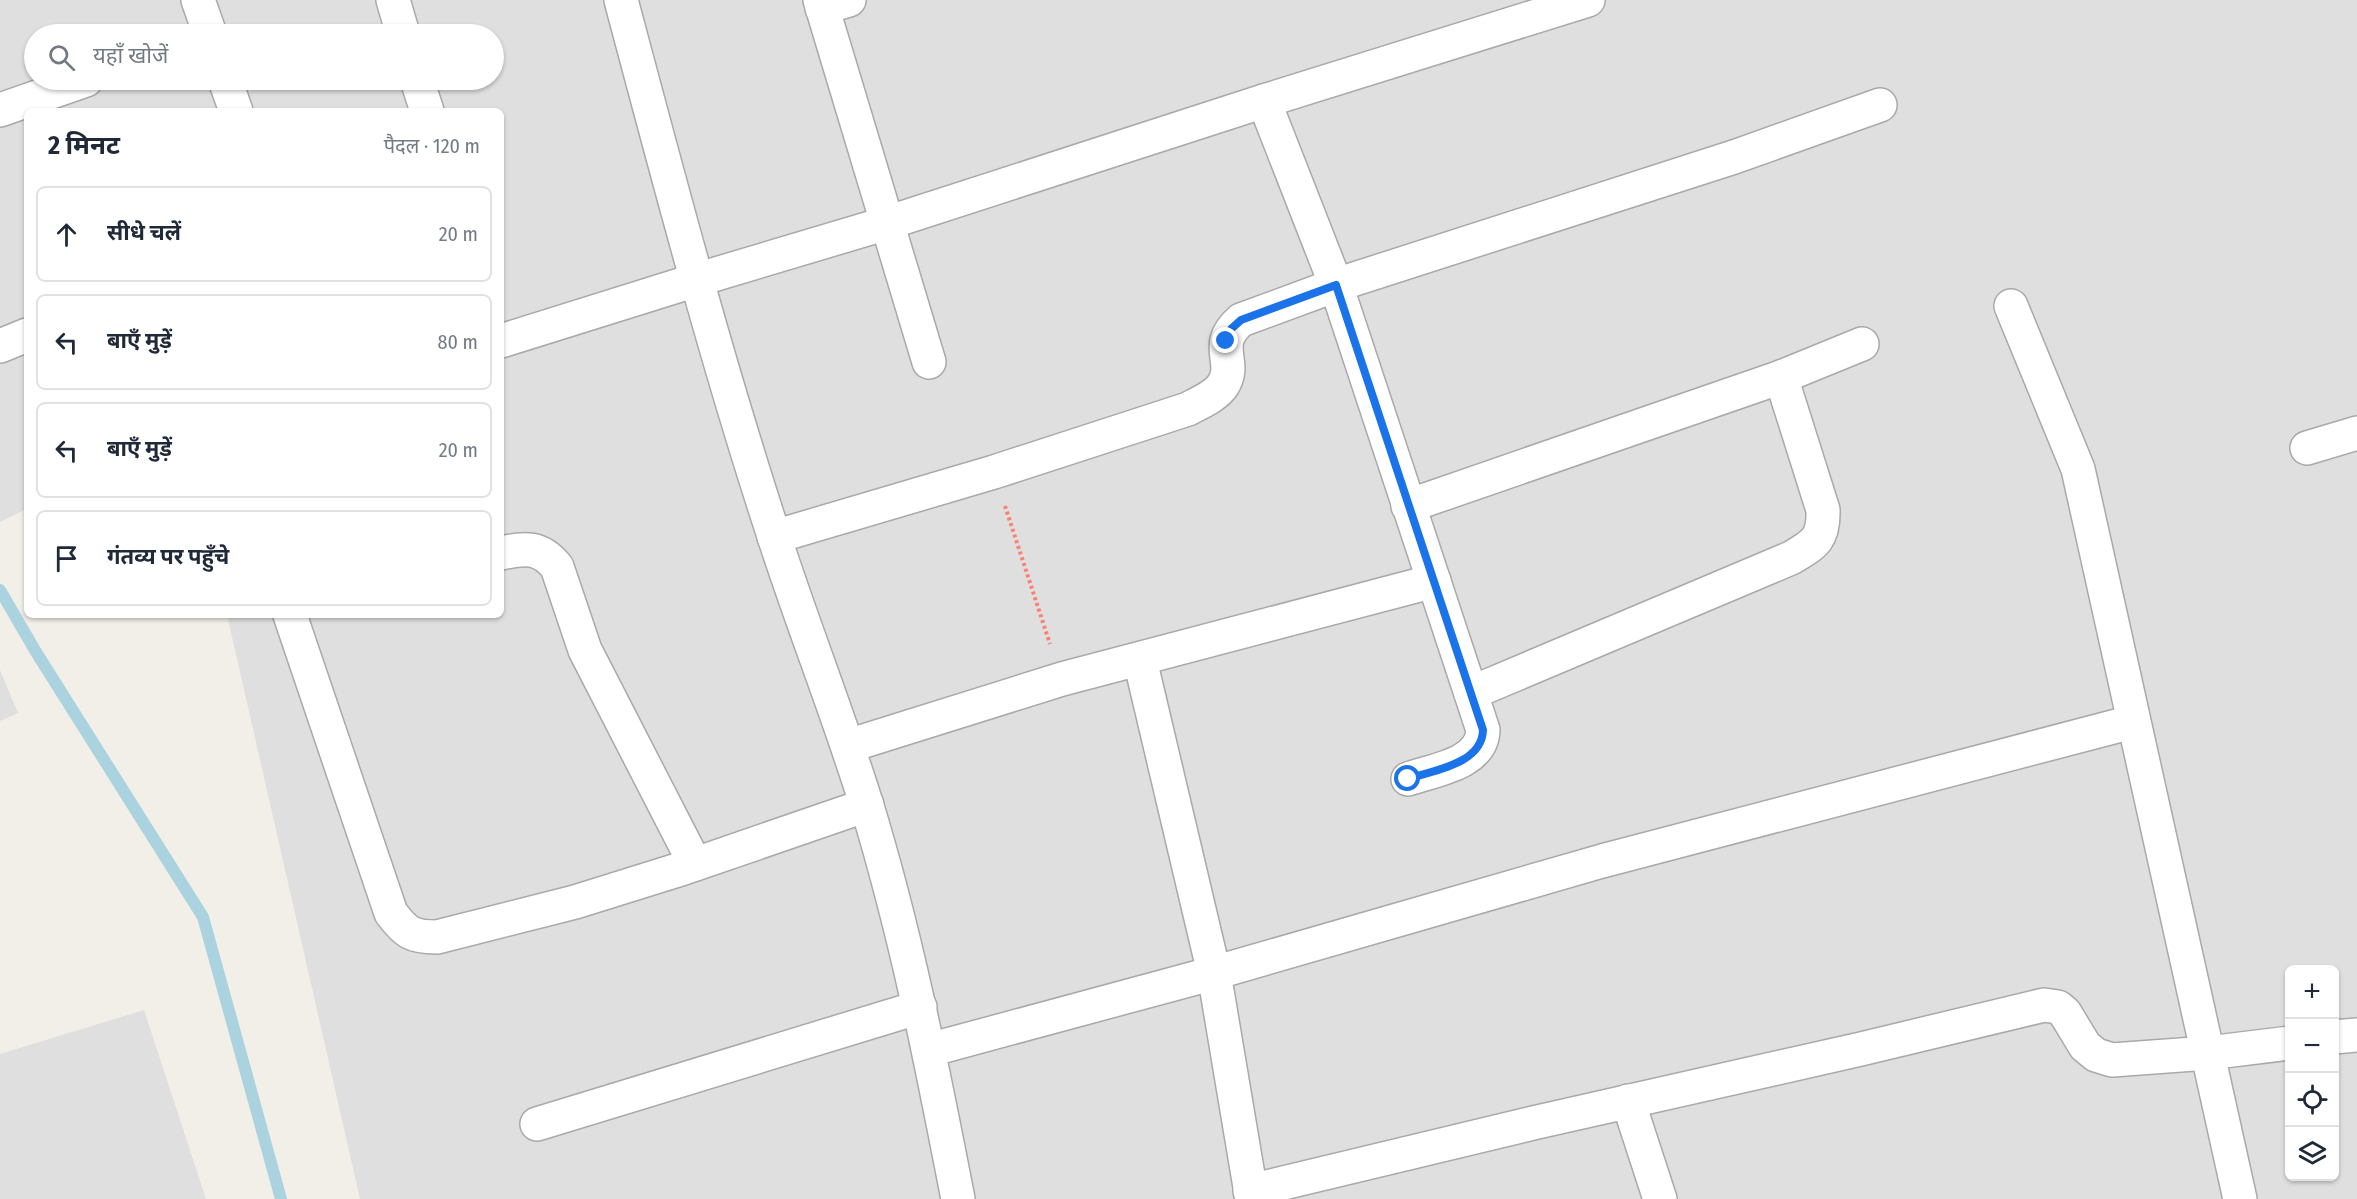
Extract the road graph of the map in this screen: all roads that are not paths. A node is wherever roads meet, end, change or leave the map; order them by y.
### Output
1 (198, 0) edge
2 (393, 0) edge
3 (621, 0) edge
4 (1581, 1) edge
5 (831, 3) edge
6 (206, 24) edge
7 (401, 24) edge
8 (57, 90) edge
9 (229, 90) edge
10 (420, 90) edge
11 (1264, 101) junction
12 (1880, 105) dead end
13 (235, 108) edge
14 (426, 108) edge
15 (0, 110) edge
16 (887, 223) junction
17 (696, 280) junction
18 (1336, 285) junction
19 (2011, 306) dead end
20 (24, 336) edge
21 (504, 340) edge
22 (1862, 344) dead end
23 (0, 346) edge
24 (929, 362) dead end
25 (1782, 377) junction
26 (2357, 433) edge
27 (2307, 448) dead end
28 (1408, 506) junction
29 (774, 537) junction
30 (504, 552) edge
31 (1434, 581) junction
32 (291, 618) edge
33 (1140, 660) junction
34 (1472, 693) junction
35 (2132, 722) junction
36 (848, 746) junction
37 (1408, 779) dead end
38 (867, 805) junction
39 (694, 864) junction
40 (1214, 973) junction
41 (920, 1007) junction
42 (2357, 1035) edge
43 (2339, 1037) edge
44 (2285, 1043) edge
45 (929, 1050) junction
46 (2208, 1053) junction
47 (1628, 1101) junction
48 (537, 1124) dead end
49 (1251, 1195) edge
50 (958, 1199) edge
51 (1660, 1199) edge
52 (2240, 1199) edge

1 - 6 street
2 - 7 street
3 - 17 street
4 - 11 street
5 - 16 street
8 - 15 street
9 - 13 street
10 - 14 street
11 - 16 street
11 - 18 street
12 - 18 street
16 - 17 street
16 - 24 street
17 - 21 street
17 - 29 street
18 - 28 street
18 - 29 street
19 - 35 street
20 - 23 street
22 - 25 street
25 - 28 street
25 - 34 street
26 - 27 street
28 - 31 street
29 - 36 street
30 - 39 street
31 - 33 street
31 - 34 street
32 - 39 street
33 - 36 street
33 - 40 street
34 - 37 street
35 - 40 street
35 - 46 street
36 - 38 street
38 - 39 street
38 - 41 street
40 - 45 street
40 - 49 street
41 - 45 street
41 - 48 street
42 - 43 street
44 - 46 street
45 - 50 street
46 - 47 street
46 - 52 street
47 - 49 street
47 - 51 street

